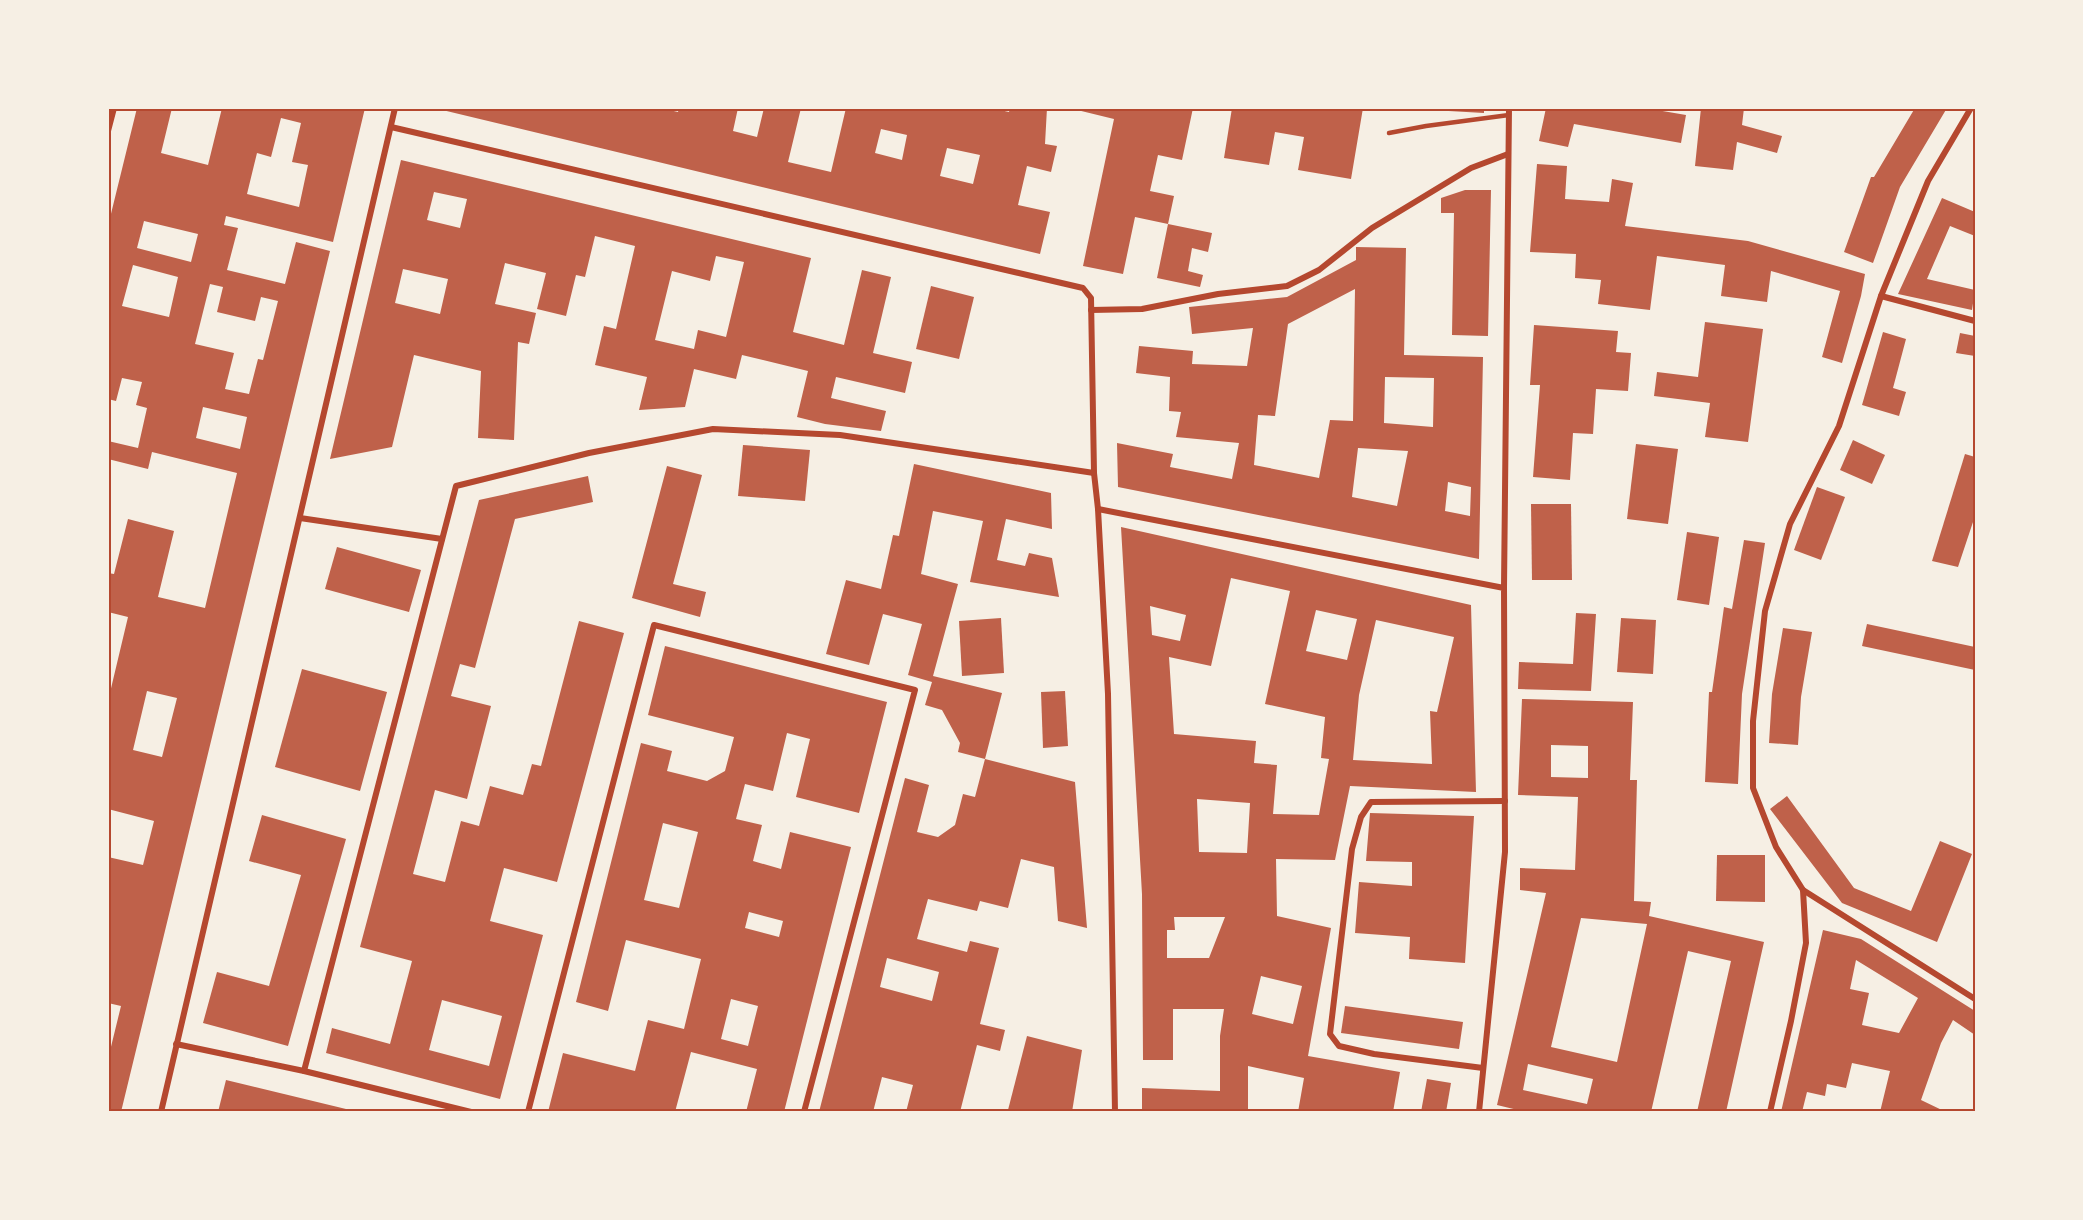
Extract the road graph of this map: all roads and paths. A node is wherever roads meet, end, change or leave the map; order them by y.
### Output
1 (114, 108) edge
2 (395, 108) edge
3 (1971, 108) edge
4 (1509, 112) edge
5 (391, 127) junction
6 (108, 131) edge
7 (1389, 134) dead end
8 (1508, 154) junction
9 (1881, 296) junction
10 (1091, 310) junction
11 (1975, 321) edge
12 (1094, 474) junction
13 (1098, 509) junction
14 (300, 518) junction
15 (442, 539) junction
16 (1504, 588) junction
17 (1505, 801) junction
18 (1803, 890) junction
19 (1975, 999) edge
20 (176, 1044) junction
21 (1483, 1068) junction
22 (304, 1071) junction
23 (161, 1112) edge
24 (471, 1112) edge
25 (528, 1112) edge
26 (804, 1112) edge
27 (1115, 1112) edge
28 (1479, 1112) edge
29 (1770, 1112) edge

1 - 6 street
2 - 5 street
3 - 9 street
4 - 7 lane
4 - 8 street
5 - 10 street
5 - 14 street
8 - 10 street
8 - 16 street
9 - 11 street
9 - 18 street
10 - 12 street
12 - 13 street
12 - 15 street
13 - 16 street
13 - 27 street
14 - 15 street
14 - 20 street
15 - 22 street
16 - 17 street
17 - 21 street
17 - 21 street
18 - 19 street
18 - 29 street
20 - 22 street
20 - 23 street
21 - 28 street
22 - 24 street
25 - 26 street

